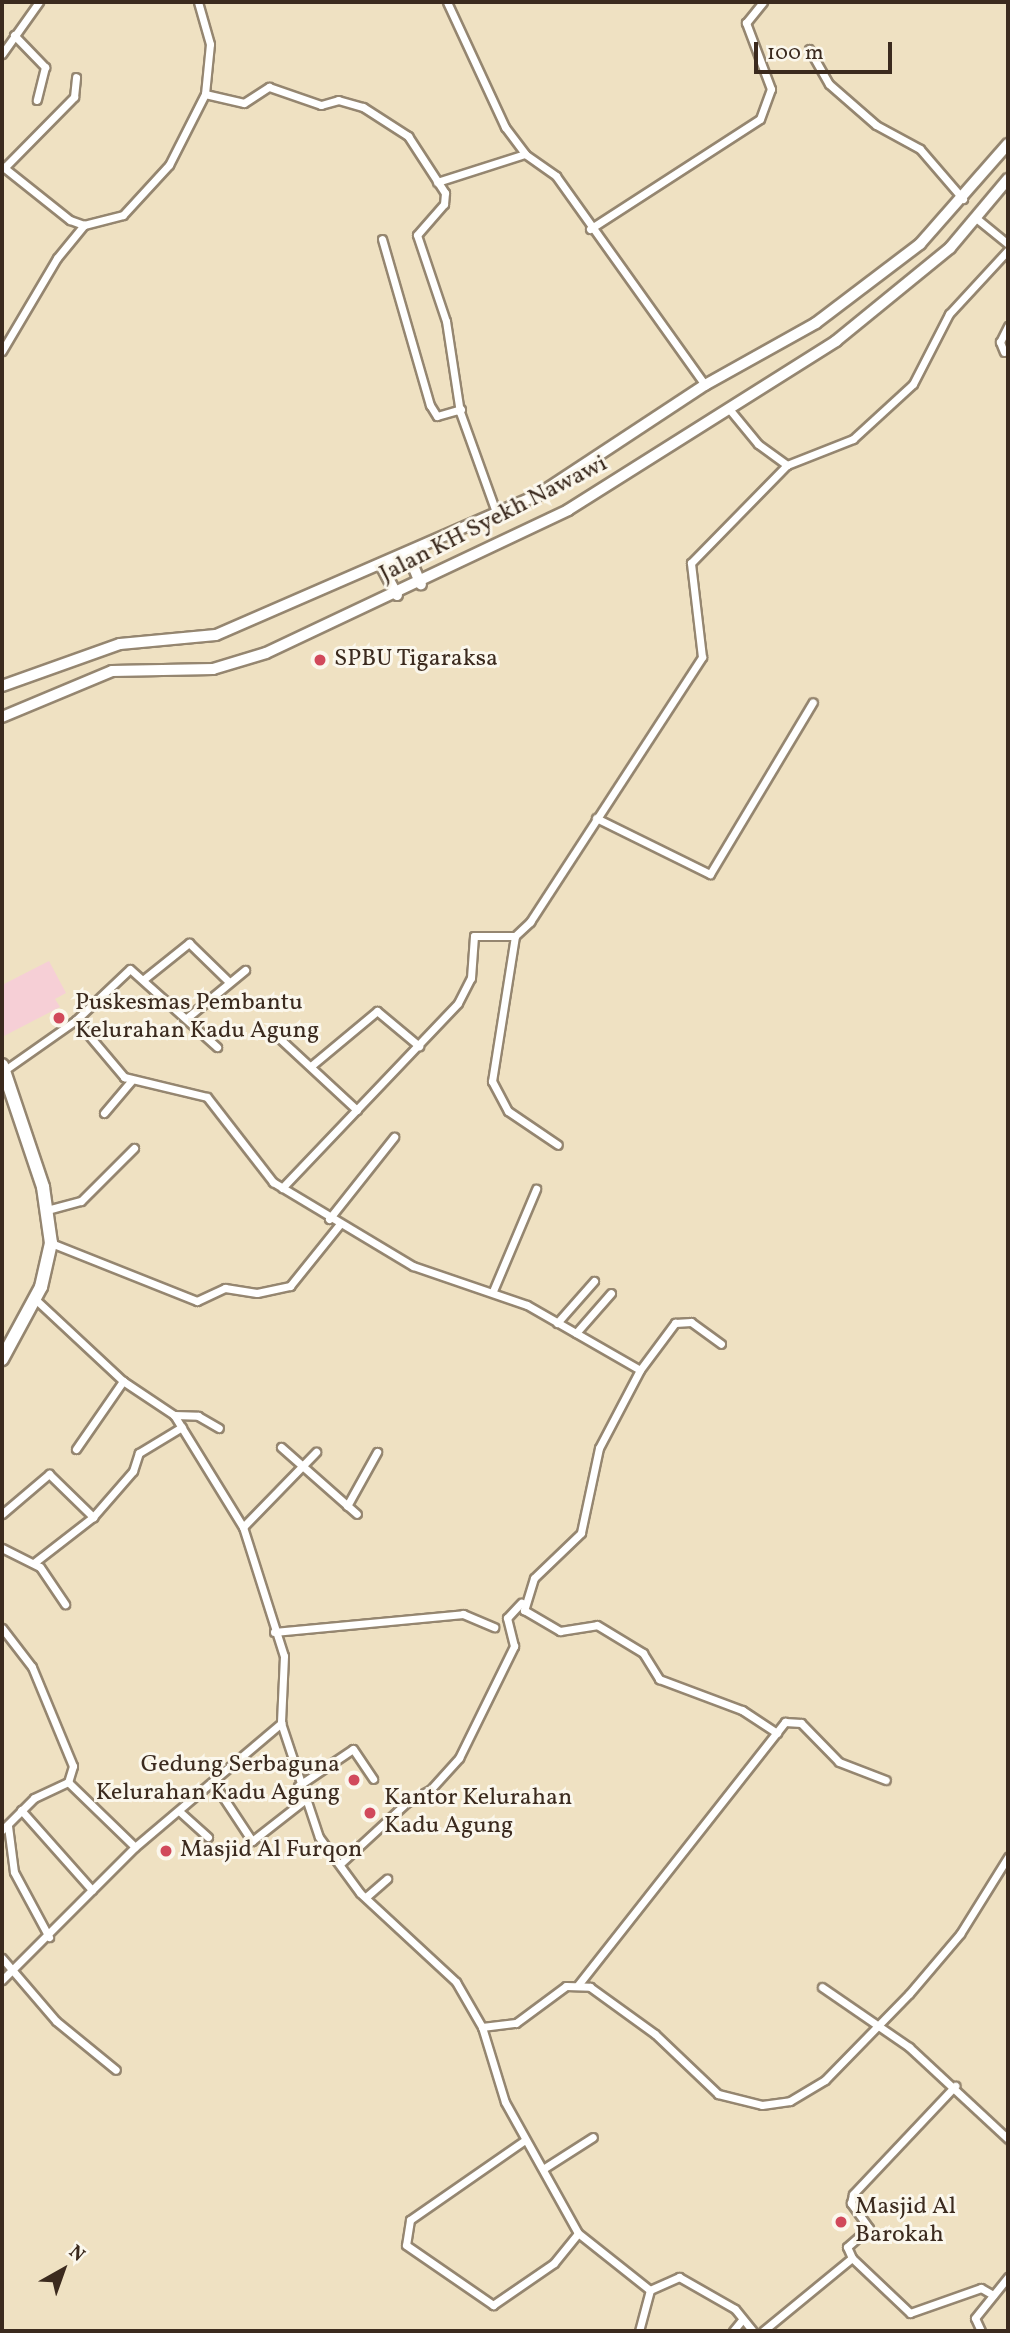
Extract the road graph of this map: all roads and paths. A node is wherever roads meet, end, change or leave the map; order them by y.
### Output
1 (39, 2) edge
2 (198, 2) edge
3 (447, 2) edge
4 (763, 2) edge
5 (15, 35) junction
6 (809, 49) dead end
7 (2, 54) edge
8 (76, 77) dead end
9 (205, 94) junction
10 (37, 100) dead end
11 (1008, 144) edge
12 (525, 154) junction
13 (3, 167) edge
14 (1008, 179) edge
15 (437, 182) junction
16 (963, 199) junction
17 (976, 218) junction
18 (84, 225) junction
19 (590, 229) junction
20 (382, 239) dead end
21 (1008, 244) edge
22 (1008, 250) edge
23 (1008, 326) edge
24 (2, 351) edge
25 (1004, 352) dead end
26 (705, 385) junction
27 (461, 409) junction
28 (730, 410) junction
29 (787, 465) junction
30 (497, 515) junction
31 (408, 554) junction
32 (382, 565) junction
33 (421, 584) junction
34 (397, 594) junction
35 (2, 686) edge
36 (813, 702) dead end
37 (2, 717) edge
38 (596, 818) junction
39 (515, 936) junction
40 (244, 970) dead end
41 (144, 979) junction
42 (229, 982) junction
43 (188, 1017) junction
44 (76, 1020) junction
45 (277, 1036) dead end
46 (419, 1046) junction
47 (217, 1047) dead end
48 (311, 1066) junction
49 (2, 1069) edge
50 (131, 1081) junction
51 (357, 1110) junction
52 (104, 1113) dead end
53 (394, 1137) dead end
54 (558, 1145) dead end
55 (134, 1148) dead end
56 (282, 1188) junction
57 (536, 1189) dead end
58 (47, 1210) junction
59 (329, 1219) junction
60 (339, 1225) junction
61 (51, 1243) junction
62 (594, 1282) dead end
63 (493, 1291) junction
64 (611, 1293) dead end
65 (34, 1298) junction
66 (556, 1323) junction
67 (576, 1333) junction
68 (721, 1344) dead end
69 (2, 1359) edge
70 (640, 1370) junction
71 (123, 1381) junction
72 (174, 1415) junction
73 (182, 1427) junction
74 (219, 1428) dead end
75 (281, 1447) dead end
76 (76, 1449) dead end
77 (316, 1452) dead end
78 (377, 1452) dead end
79 (303, 1467) junction
80 (347, 1506) junction
81 (2, 1514) edge
82 (357, 1514) dead end
83 (93, 1517) junction
84 (243, 1527) junction
85 (2, 1548) edge
86 (34, 1562) junction
87 (521, 1603) junction
88 (65, 1604) dead end
89 (494, 1627) dead end
90 (2, 1628) edge
91 (274, 1632) junction
92 (281, 1723) junction
93 (777, 1733) junction
94 (373, 1779) dead end
95 (886, 1780) dead end
96 (68, 1782) junction
97 (213, 1782) junction
98 (298, 1786) junction
99 (303, 1801) junction
100 (21, 1811) junction
101 (179, 1811) junction
102 (5, 1828) edge
103 (208, 1837) dead end
104 (135, 1847) junction
105 (1008, 1857) edge
106 (340, 1864) junction
107 (387, 1880) dead end
108 (92, 1890) junction
109 (366, 1897) junction
110 (49, 1937) junction
111 (2, 1958) edge
112 (11, 1973) junction
113 (2, 1980) edge
114 (578, 1985) junction
115 (822, 1987) dead end
116 (880, 2025) junction
117 (482, 2027) junction
118 (116, 2070) dead end
119 (955, 2086) junction
120 (593, 2137) dead end
121 (1008, 2139) edge
122 (525, 2140) junction
123 (543, 2169) junction
124 (578, 2233) junction
125 (852, 2258) junction
126 (1008, 2277) edge
127 (650, 2290) junction
128 (993, 2295) junction
129 (742, 2320) junction
130 (639, 2331) edge
131 (733, 2331) edge
132 (753, 2331) edge
133 (763, 2331) edge
134 (981, 2331) edge

1 - 5 street
2 - 9 street
3 - 12 street
4 - 19 street
5 - 7 street
5 - 10 street
6 - 16 street
8 - 13 street
9 - 15 street
9 - 18 street
11 - 16 main road, Jalan KH Syekh Nawawi
12 - 15 street
12 - 19 street
13 - 18 street
14 - 17 main road, Jalan KH Syekh Nawawi
15 - 27 street
16 - 26 main road, Jalan KH Syekh Nawawi
17 - 21 street
17 - 28 main road, Jalan KH Syekh Nawawi
18 - 24 street
19 - 26 street
20 - 27 street
22 - 29 street
23 - 25 street
26 - 30 main road, Jalan KH Syekh Nawawi
27 - 30 street
28 - 29 street
28 - 33 main road, Jalan KH Syekh Nawawi
29 - 38 street
30 - 31 main road, Jalan KH Syekh Nawawi
31 - 32 main road, Jalan KH Syekh Nawawi
31 - 33 main road
32 - 34 main road
32 - 35 main road, Jalan KH Syekh Nawawi
33 - 34 main road, Jalan KH Syekh Nawawi
34 - 37 main road, Jalan KH Syekh Nawawi
36 - 38 street
38 - 39 street
39 - 46 street
39 - 54 street
40 - 42 street
41 - 42 street
41 - 43 street
41 - 44 street
42 - 43 street
43 - 47 street
44 - 49 street
44 - 50 street
45 - 48 street
46 - 48 street
46 - 51 street
48 - 51 street
49 - 58 main road
50 - 52 street
50 - 56 street
51 - 56 street
53 - 59 street
55 - 58 street
56 - 59 street
57 - 63 street
58 - 61 main road
59 - 60 street
60 - 61 street
60 - 63 street
61 - 65 main road
62 - 66 street
63 - 66 street
64 - 67 street
65 - 69 main road
65 - 71 street
66 - 67 street
67 - 70 street
68 - 70 street
70 - 87 street
71 - 72 street
71 - 76 street
72 - 73 street
72 - 74 street
73 - 83 street
73 - 84 street
75 - 79 street
77 - 79 street
78 - 80 street
79 - 80 street
79 - 84 street
80 - 82 street
81 - 83 street
83 - 86 street
84 - 91 street
85 - 86 street
86 - 88 street
87 - 93 street
87 - 106 street
89 - 91 street
90 - 96 street
91 - 92 street
92 - 97 street
92 - 98 street
93 - 95 street
93 - 114 street
94 - 98 street
96 - 100 street
96 - 104 street
97 - 99 street
97 - 101 street
98 - 99 street
99 - 106 street
100 - 102 street
100 - 108 street
101 - 103 street
101 - 104 street
102 - 110 street
104 - 108 street
105 - 116 street
106 - 109 street
107 - 109 street
108 - 110 street
109 - 117 street
110 - 112 street
111 - 112 street
112 - 113 street
112 - 118 street
114 - 116 street
114 - 117 street
115 - 116 street
116 - 119 street
117 - 122 street
119 - 121 street
119 - 125 street
120 - 123 street
122 - 123 street
122 - 124 street
123 - 124 street
124 - 127 street
125 - 128 street
125 - 133 street
126 - 128 street
127 - 129 street
127 - 130 street
128 - 134 street
129 - 131 street
129 - 132 street

